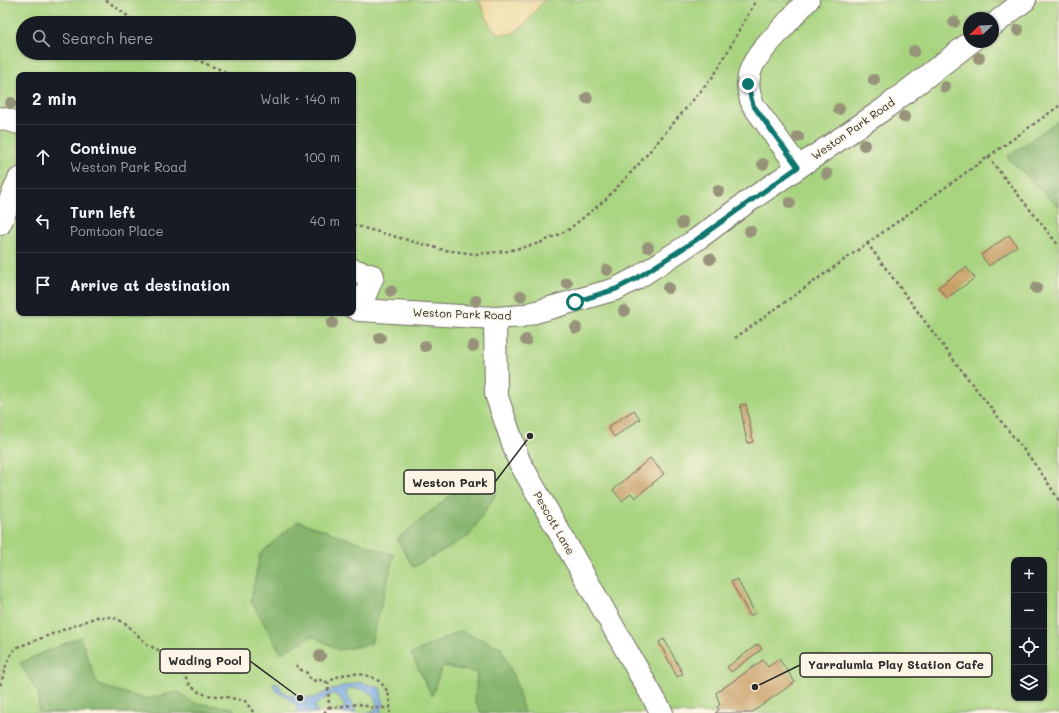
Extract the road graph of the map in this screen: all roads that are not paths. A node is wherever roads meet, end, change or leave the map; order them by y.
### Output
1 (808, 0) edge
2 (1025, 0) edge
3 (999, 20) edge
4 (963, 48) edge
5 (0, 118) edge
6 (16, 122) edge
7 (798, 167) junction
8 (16, 186) edge
9 (0, 224) edge
10 (356, 271) edge
11 (356, 308) edge
12 (495, 318) junction
13 (662, 713) edge

1 - 7 street
2 - 3 street
4 - 7 street, Weston Park Road
5 - 6 street
7 - 12 street, Weston Park Road
8 - 9 street
10 - 11 street
11 - 12 street, Weston Park Road
12 - 13 street, Pescott Lane

